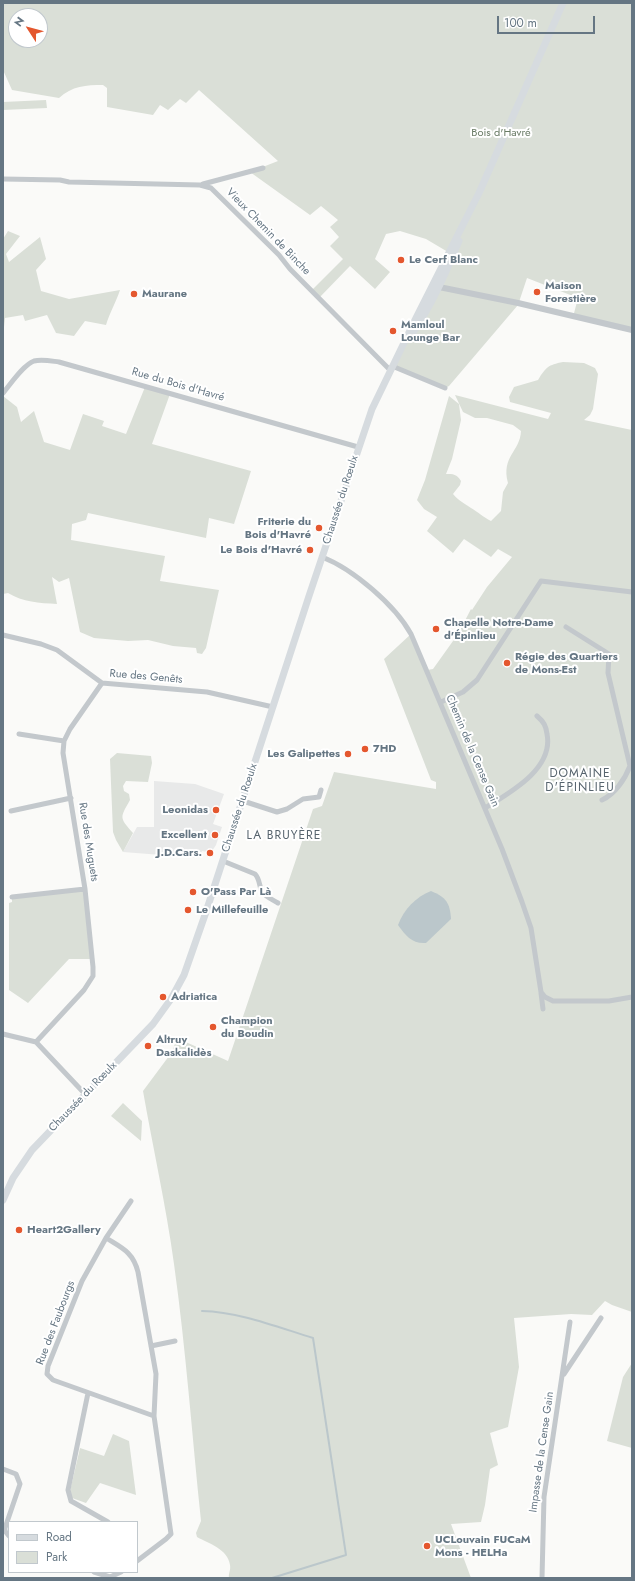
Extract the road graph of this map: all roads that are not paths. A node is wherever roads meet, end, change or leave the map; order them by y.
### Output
1 (563, 3) edge
2 (262, 168) dead end
3 (3, 179) edge
4 (200, 185) junction
5 (481, 189) junction
6 (436, 285) junction
7 (632, 330) edge
8 (391, 368) junction
9 (445, 388) dead end
10 (3, 393) edge
11 (358, 447) junction
12 (322, 557) junction
13 (632, 592) edge
14 (566, 627) dead end
15 (3, 635) edge
16 (102, 683) junction
17 (441, 702) junction
18 (274, 707) junction
19 (537, 716) dead end
20 (19, 734) dead end
21 (64, 741) junction
22 (625, 746) junction
23 (632, 747) edge
24 (631, 760) edge
25 (321, 790) dead end
26 (71, 798) junction
27 (602, 800) dead end
28 (243, 801) junction
29 (485, 808) junction
30 (11, 811) dead end
31 (223, 861) junction
32 (85, 889) junction
33 (12, 897) dead end
34 (278, 903) dead end
35 (541, 992) junction
36 (632, 997) edge
37 (543, 1009) dead end
38 (3, 1034) edge
39 (36, 1042) junction
40 (85, 1094) junction
41 (3, 1200) edge
42 (131, 1201) dead end
43 (106, 1238) junction
44 (601, 1318) dead end
45 (570, 1322) dead end
46 (175, 1341) dead end
47 (151, 1346) junction
48 (562, 1377) junction
49 (88, 1393) junction
50 (154, 1416) junction
51 (3, 1469) edge
52 (106, 1521) edge
53 (8, 1535) edge
54 (138, 1560) edge
55 (97, 1573) edge
56 (119, 1573) edge
57 (542, 1578) edge

1 - 5 main road, Chaussée du Rœulx
2 - 4 street
3 - 4 street, Vieux Chemin de Binche
4 - 8 street, Vieux Chemin de Binche
5 - 6 main road, Chaussée du Rœulx
5 - 6 main road, Chaussée du Rœulx
6 - 7 street
6 - 8 main road, Chaussée du Rœulx
8 - 9 street
8 - 11 main road, Chaussée du Rœulx
10 - 11 street, Rue du Bois d'Havré
11 - 12 main road, Chaussée du Rœulx
12 - 17 street, Chemin de la Cense Gain
12 - 18 main road, Chaussée du Rœulx
13 - 17 street
14 - 22 street
15 - 16 street, Rue des Genêts
16 - 18 street, Rue des Genêts
16 - 21 street
17 - 29 street, Chemin de la Cense Gain
18 - 28 main road, Chaussée du Rœulx
19 - 29 street
20 - 21 street
21 - 26 street, Rue des Muguets
22 - 23 street
22 - 24 street
24 - 27 street
25 - 28 street
26 - 30 street, Rue des Muguets
26 - 32 street, Rue des Muguets
28 - 31 main road, Chaussée du Rœulx
29 - 35 street, Chemin de la Cense Gain
31 - 34 street
31 - 40 main road, Chaussée du Rœulx
32 - 33 street, Rue des Muguets
32 - 39 street, Rue des Muguets
35 - 36 street
35 - 37 street, Chemin de la Cense Gain
38 - 39 street
39 - 40 street
40 - 41 main road, Chaussée du Rœulx
42 - 43 street, Rue des Faubourgs
43 - 47 street
43 - 49 street, Rue des Faubourgs
44 - 48 street, Impasse de la Cense Gain
45 - 48 street, Impasse de la Cense Gain
46 - 47 street
47 - 50 street
48 - 57 street, Impasse de la Cense Gain
49 - 50 street, Rue des Faubourgs
49 - 52 street
50 - 54 street
51 - 53 street
55 - 56 street

